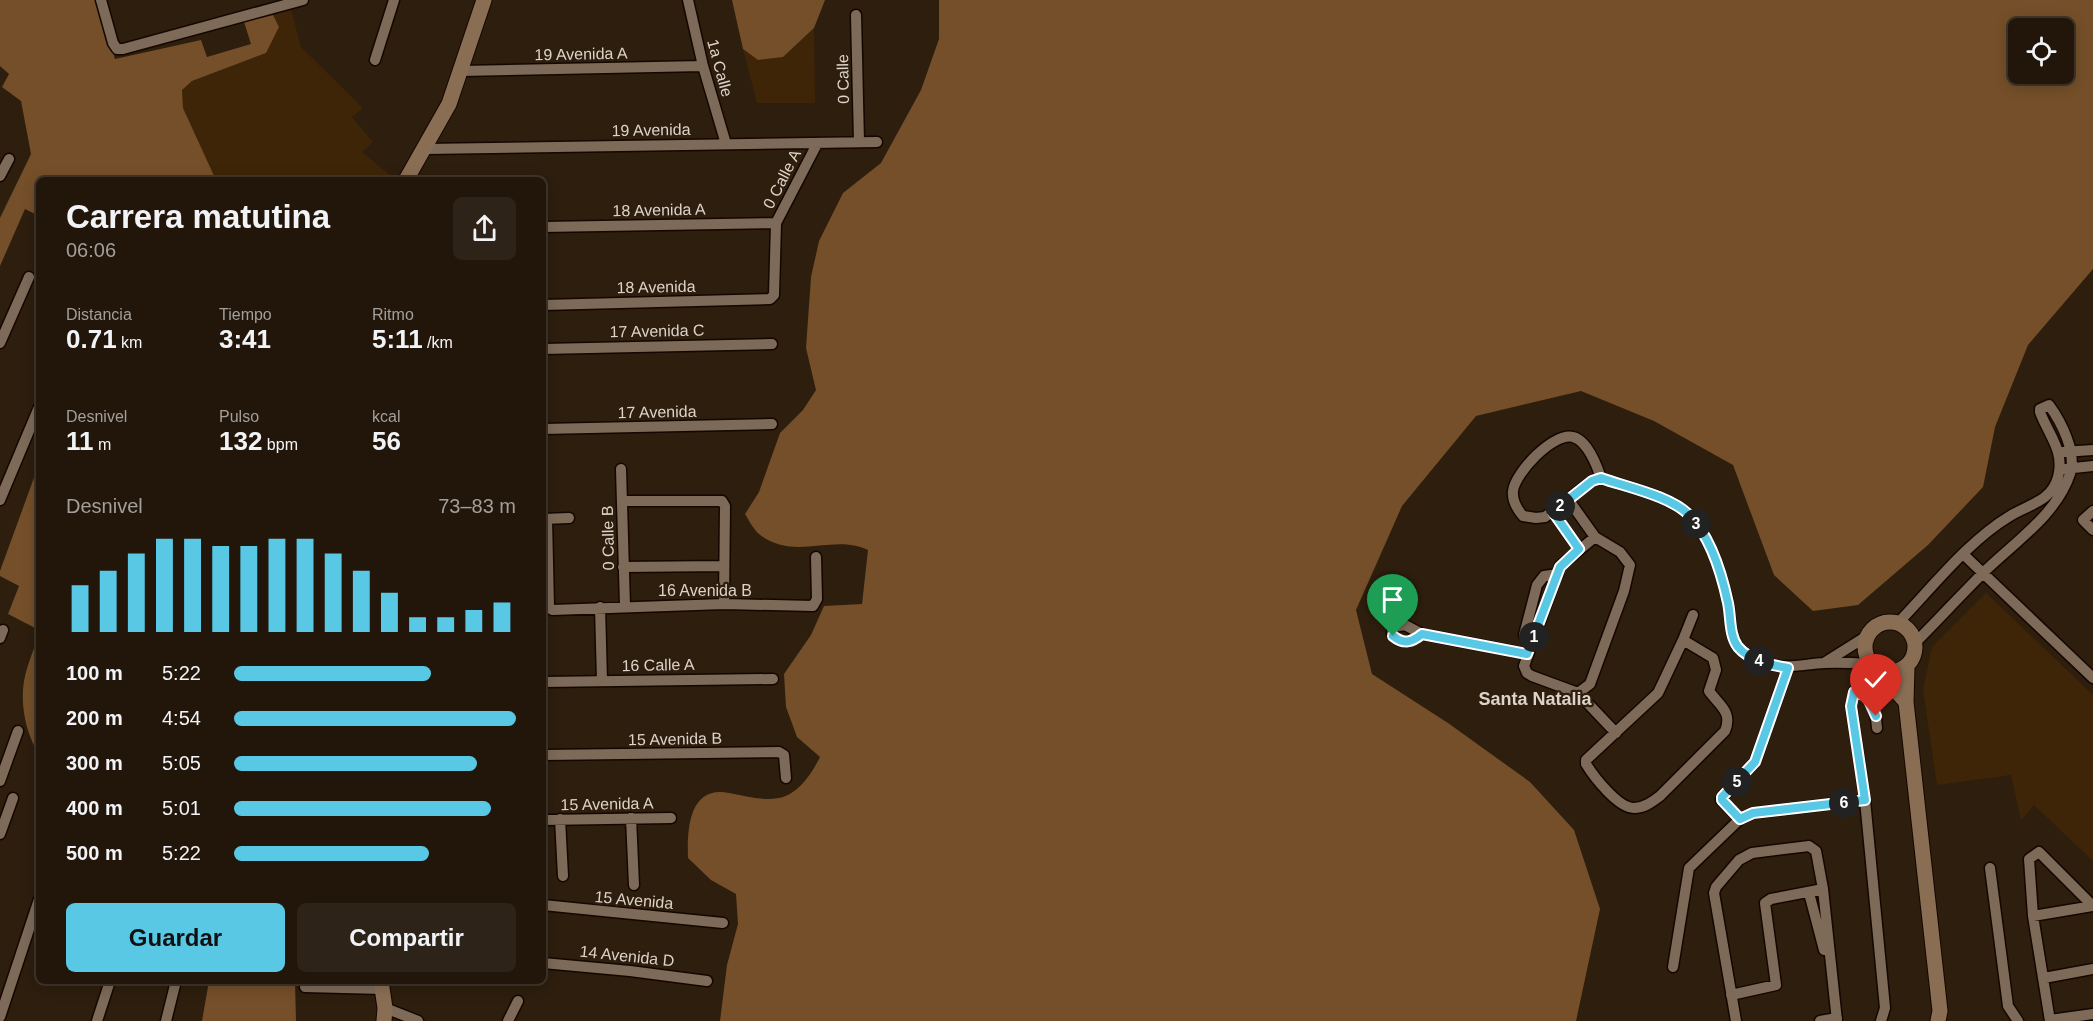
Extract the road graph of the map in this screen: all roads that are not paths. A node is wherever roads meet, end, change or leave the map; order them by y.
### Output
1 (101, 0) edge
2 (303, 0) edge
3 (394, 0) edge
4 (484, 0) edge
5 (688, 0) edge
6 (856, 15) dead end
7 (375, 60) dead end
8 (703, 66) junction
9 (461, 71) junction
10 (859, 142) junction
11 (877, 142) dead end
12 (726, 144) junction
13 (817, 144) junction
14 (425, 149) junction
15 (9, 159) dead end
16 (0, 176) edge
17 (408, 177) edge
18 (776, 223) junction
19 (546, 227) edge
20 (29, 277) dead end
21 (770, 299) joint
22 (546, 305) edge
23 (0, 343) edge
24 (772, 344) dead end
25 (546, 349) edge
26 (36, 414) edge
27 (772, 424) dead end
28 (546, 429) edge
29 (2093, 450) edge
30 (2093, 466) edge
31 (621, 469) dead end
32 (2065, 469) junction
33 (1601, 478) junction
34 (1568, 499) junction
35 (0, 500) edge
36 (622, 501) junction
37 (2093, 511) edge
38 (1553, 512) junction
39 (569, 518) dead end
40 (546, 519) edge
41 (2093, 530) edge
42 (1595, 537) junction
43 (546, 541) edge
44 (1579, 549) junction
45 (1964, 555) junction
46 (816, 557) dead end
47 (723, 566) junction
48 (623, 567) junction
49 (1983, 573) junction
50 (1558, 574) junction
51 (724, 604) junction
52 (625, 606) junction
53 (600, 607) junction
54 (1693, 615) dead end
55 (1897, 624) junction
56 (1422, 634) dead end
57 (1867, 636) junction
58 (1683, 640) junction
59 (1532, 642) junction
60 (1914, 644) junction
61 (1527, 654) junction
62 (1824, 663) junction
63 (1873, 666) junction
64 (1906, 666) junction
65 (1788, 668) junction
66 (2093, 678) edge
67 (773, 679) dead end
68 (602, 681) junction
69 (546, 682) edge
70 (1578, 693) junction
71 (1906, 702) junction
72 (1877, 728) dead end
73 (18, 731) dead end
74 (1616, 733) junction
75 (4, 753) edge
76 (546, 755) edge
77 (786, 778) dead end
78 (0, 781) edge
79 (13, 798) dead end
80 (1865, 800) junction
81 (631, 818) junction
82 (671, 818) dead end
83 (560, 819) junction
84 (1740, 819) junction
85 (546, 820) edge
86 (0, 834) edge
87 (1990, 868) dead end
88 (563, 876) dead end
89 (634, 885) dead end
90 (1823, 889) junction
91 (1809, 893) junction
92 (546, 905) edge
93 (2093, 906) edge
94 (36, 907) edge
95 (2033, 916) junction
96 (723, 923) dead end
97 (546, 963) edge
98 (1673, 967) dead end
99 (2093, 969) edge
100 (2044, 978) junction
101 (707, 981) dead end
102 (1833, 982) junction
103 (109, 984) edge
104 (175, 984) edge
105 (382, 985) edge
106 (305, 987) dead end
107 (1731, 995) junction
108 (518, 1001) dead end
109 (385, 1014) edge
110 (2093, 1014) edge
111 (0, 1017) edge
112 (1942, 1018) edge
113 (1837, 1019) edge
114 (97, 1021) edge
115 (166, 1021) edge
116 (417, 1021) edge
117 (508, 1021) edge
118 (1736, 1021) edge
119 (1820, 1021) edge
120 (1881, 1021) edge
121 (2018, 1021) edge
122 (2050, 1021) edge

1 - 2 street
3 - 7 street
4 - 9 street
5 - 8 street, 1a Calle
6 - 10 street, 0 Calle
8 - 9 street, 19 Avenida A
8 - 12 street, 1a Calle
9 - 14 street
10 - 11 street, 19 Avenida
10 - 13 street, 19 Avenida
12 - 13 street, 19 Avenida
12 - 14 street, 19 Avenida
13 - 18 street, 0 Calle A
14 - 17 street
15 - 16 street
18 - 19 street, 18 Avenida A
18 - 21 street, 0 Calle A
20 - 23 street
21 - 22 street, 18 Avenida
24 - 25 street, 17 Avenida C
26 - 35 street
27 - 28 street, 17 Avenida
29 - 32 street
30 - 32 street
31 - 36 street, 0 Calle B
32 - 45 street
32 - 49 street
33 - 34 street
33 - 38 street
33 - 65 street
34 - 38 street
34 - 42 street
36 - 47 street
36 - 48 street, 0 Calle B
37 - 41 street
38 - 44 street
39 - 40 street
42 - 44 street
42 - 70 street
43 - 53 street, 16 Avenida B
44 - 50 street
45 - 49 street
45 - 55 street
46 - 51 street, 16 Avenida B
47 - 48 street
47 - 51 street
48 - 52 street, 0 Calle B
49 - 60 street
49 - 66 street
50 - 59 street
50 - 59 street
51 - 52 street, 16 Avenida B
52 - 53 street, 16 Avenida B
53 - 68 street
54 - 58 street
55 - 57 street
55 - 60 street
56 - 61 street
57 - 62 street
57 - 63 street
58 - 74 street
58 - 74 street
59 - 61 street
60 - 64 street
61 - 70 street
62 - 63 street
62 - 65 street
63 - 64 street
63 - 71 street
64 - 71 street
65 - 84 street
67 - 68 street, 16 Calle A
68 - 69 street, 16 Calle A
70 - 74 street
71 - 112 street
72 - 80 street
73 - 75 street
75 - 78 street
76 - 77 street, 15 Avenida B
79 - 86 street
80 - 84 street
80 - 120 street
81 - 82 street, 15 Avenida A
81 - 83 street, 15 Avenida A
81 - 89 street
83 - 85 street, 15 Avenida A
83 - 88 street
84 - 98 street
87 - 121 street
90 - 91 street
90 - 102 street
90 - 107 street
91 - 102 street
91 - 107 street
92 - 96 street, 15 Avenida
93 - 95 street
93 - 95 street
94 - 111 street
95 - 100 street
97 - 101 street, 14 Avenida D
99 - 100 street
100 - 122 street
102 - 113 street
103 - 114 street
104 - 115 street
105 - 106 street
105 - 109 street
107 - 118 street
108 - 117 street
109 - 116 street
110 - 122 street
113 - 119 street

